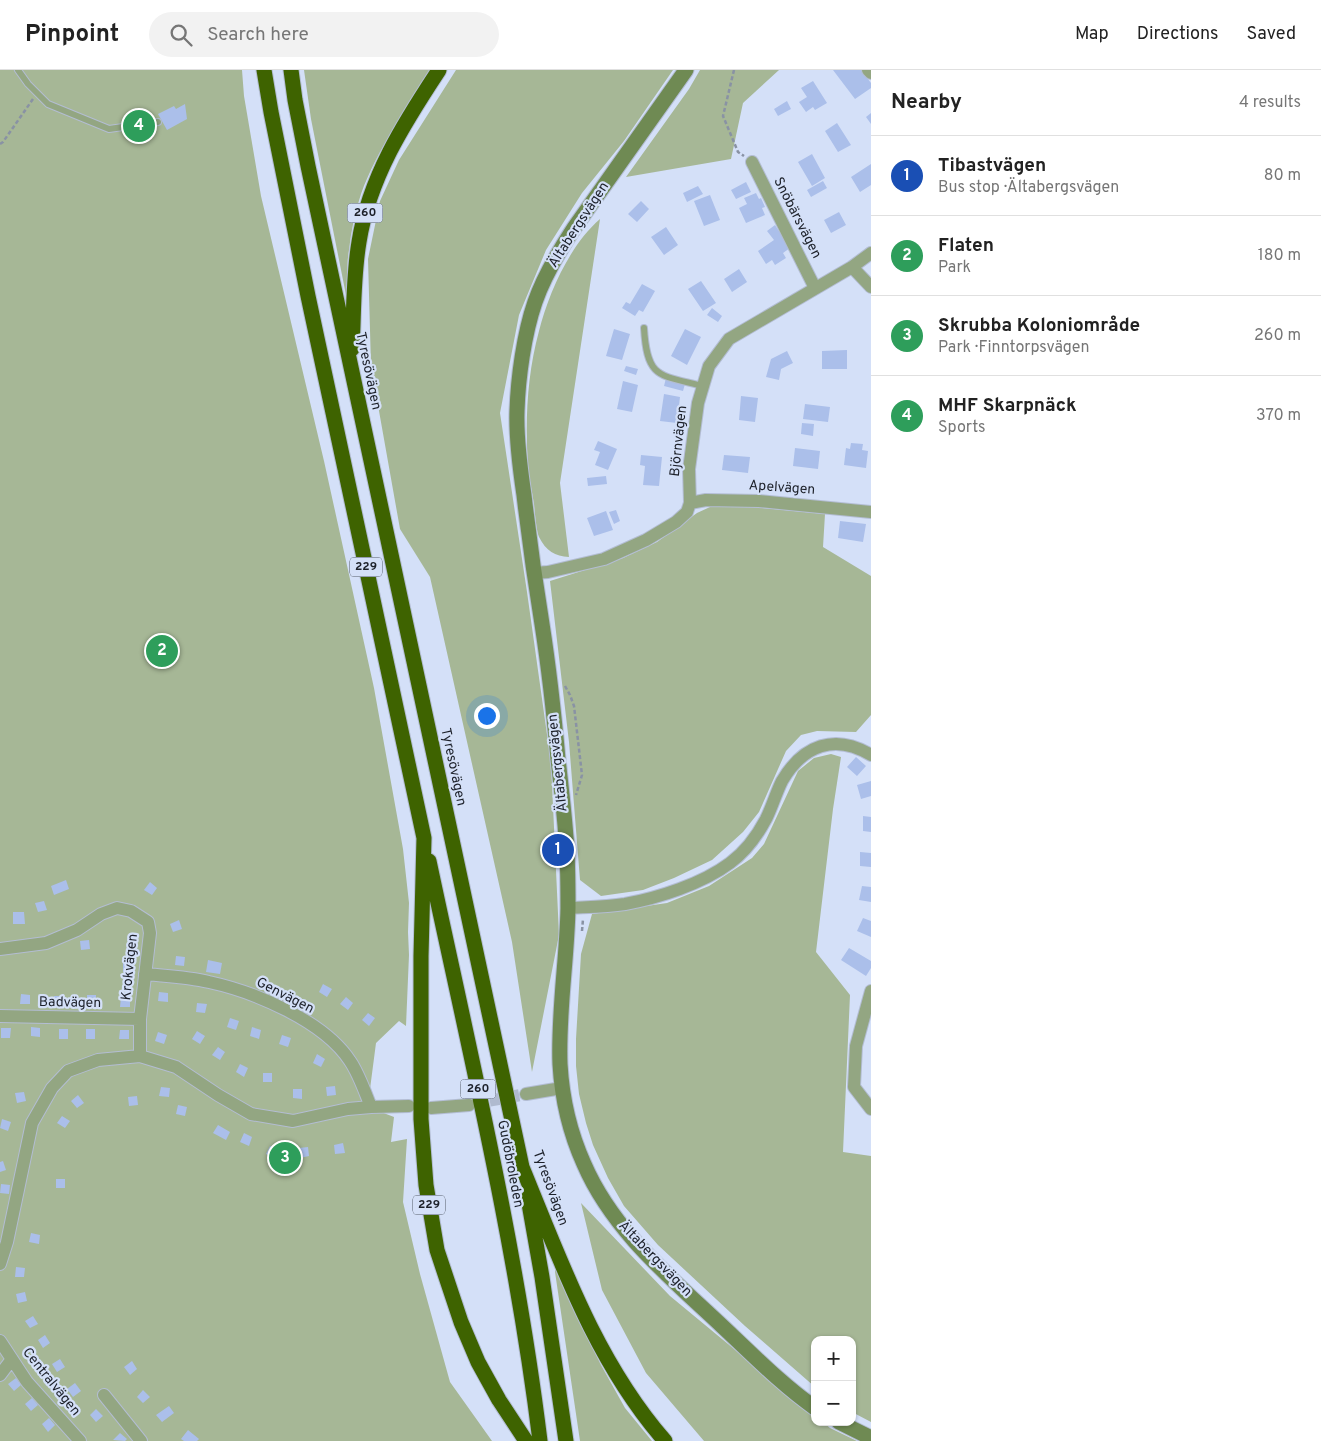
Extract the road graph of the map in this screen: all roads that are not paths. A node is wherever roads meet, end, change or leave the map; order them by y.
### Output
1 (18, 70) edge
2 (264, 70) edge
3 (291, 70) edge
4 (439, 70) edge
5 (686, 70) edge
6 (868, 70) edge
7 (871, 73) edge
8 (158, 122) dead end
9 (752, 162) road end
10 (871, 253) edge
11 (852, 267) junction
12 (871, 287) edge
13 (815, 288) junction
14 (644, 328) dead end
15 (352, 373) junction
16 (703, 386) junction
17 (690, 502) junction
18 (871, 512) edge
19 (534, 574) junction
20 (871, 755) edge
21 (424, 838) junction
22 (568, 908) junction
23 (0, 950) edge
24 (145, 974) junction
25 (871, 991) edge
26 (0, 1016) edge
27 (140, 1020) junction
28 (140, 1056) junction
29 (562, 1088) junction
30 (526, 1094) tunnel mouth
31 (469, 1105) tunnel mouth
32 (370, 1106) junction
33 (409, 1106) dead end
34 (430, 1108) dead end
35 (871, 1109) edge
36 (522, 1167) junction
37 (0, 1264) edge
38 (0, 1341) edge
39 (12, 1359) junction
40 (0, 1376) edge
41 (104, 1395) dead end
42 (811, 1405) edge
43 (847, 1426) edge
44 (524, 1437) edge
45 (871, 1438) edge
46 (80, 1441) edge
47 (142, 1441) edge
48 (540, 1441) edge
49 (566, 1441) edge
50 (665, 1441) edge

1 - 8 lane
2 - 21 highway, 229
3 - 15 highway, Tyresövägen / 229
4 - 15 highway, 260
5 - 19 street, Ältabergsvägen
6 - 7 street
9 - 13 street, Snöbärsvägen
10 - 11 street, Björnvägen
11 - 12 street
11 - 13 street, Björnvägen
13 - 16 street, Björnvägen
14 - 16 lane
15 - 36 highway, Tyresövägen / 229
16 - 17 street, Björnvägen
17 - 18 street, Apelvägen
17 - 19 street
19 - 22 street, Ältabergsvägen
20 - 22 street
21 - 44 highway, 229
21 - 48 highway, Gudöbroleden / 260
22 - 29 street, Ältabergsvägen
23 - 24 street, Krokvägen
24 - 27 street, Krokvägen
24 - 32 street, Genvägen
25 - 35 street
26 - 27 street, Badvägen
27 - 28 street, Krokvägen
28 - 32 street
28 - 37 street
29 - 30 street
29 - 42 street, Ältabergsvägen
31 - 34 street
32 - 33 street
36 - 49 highway, Gudöbroleden
36 - 50 highway, Tyresövägen / 229
38 - 39 street, Centralvägen
39 - 40 street
39 - 46 street, Centralvägen
41 - 47 street
43 - 45 street

